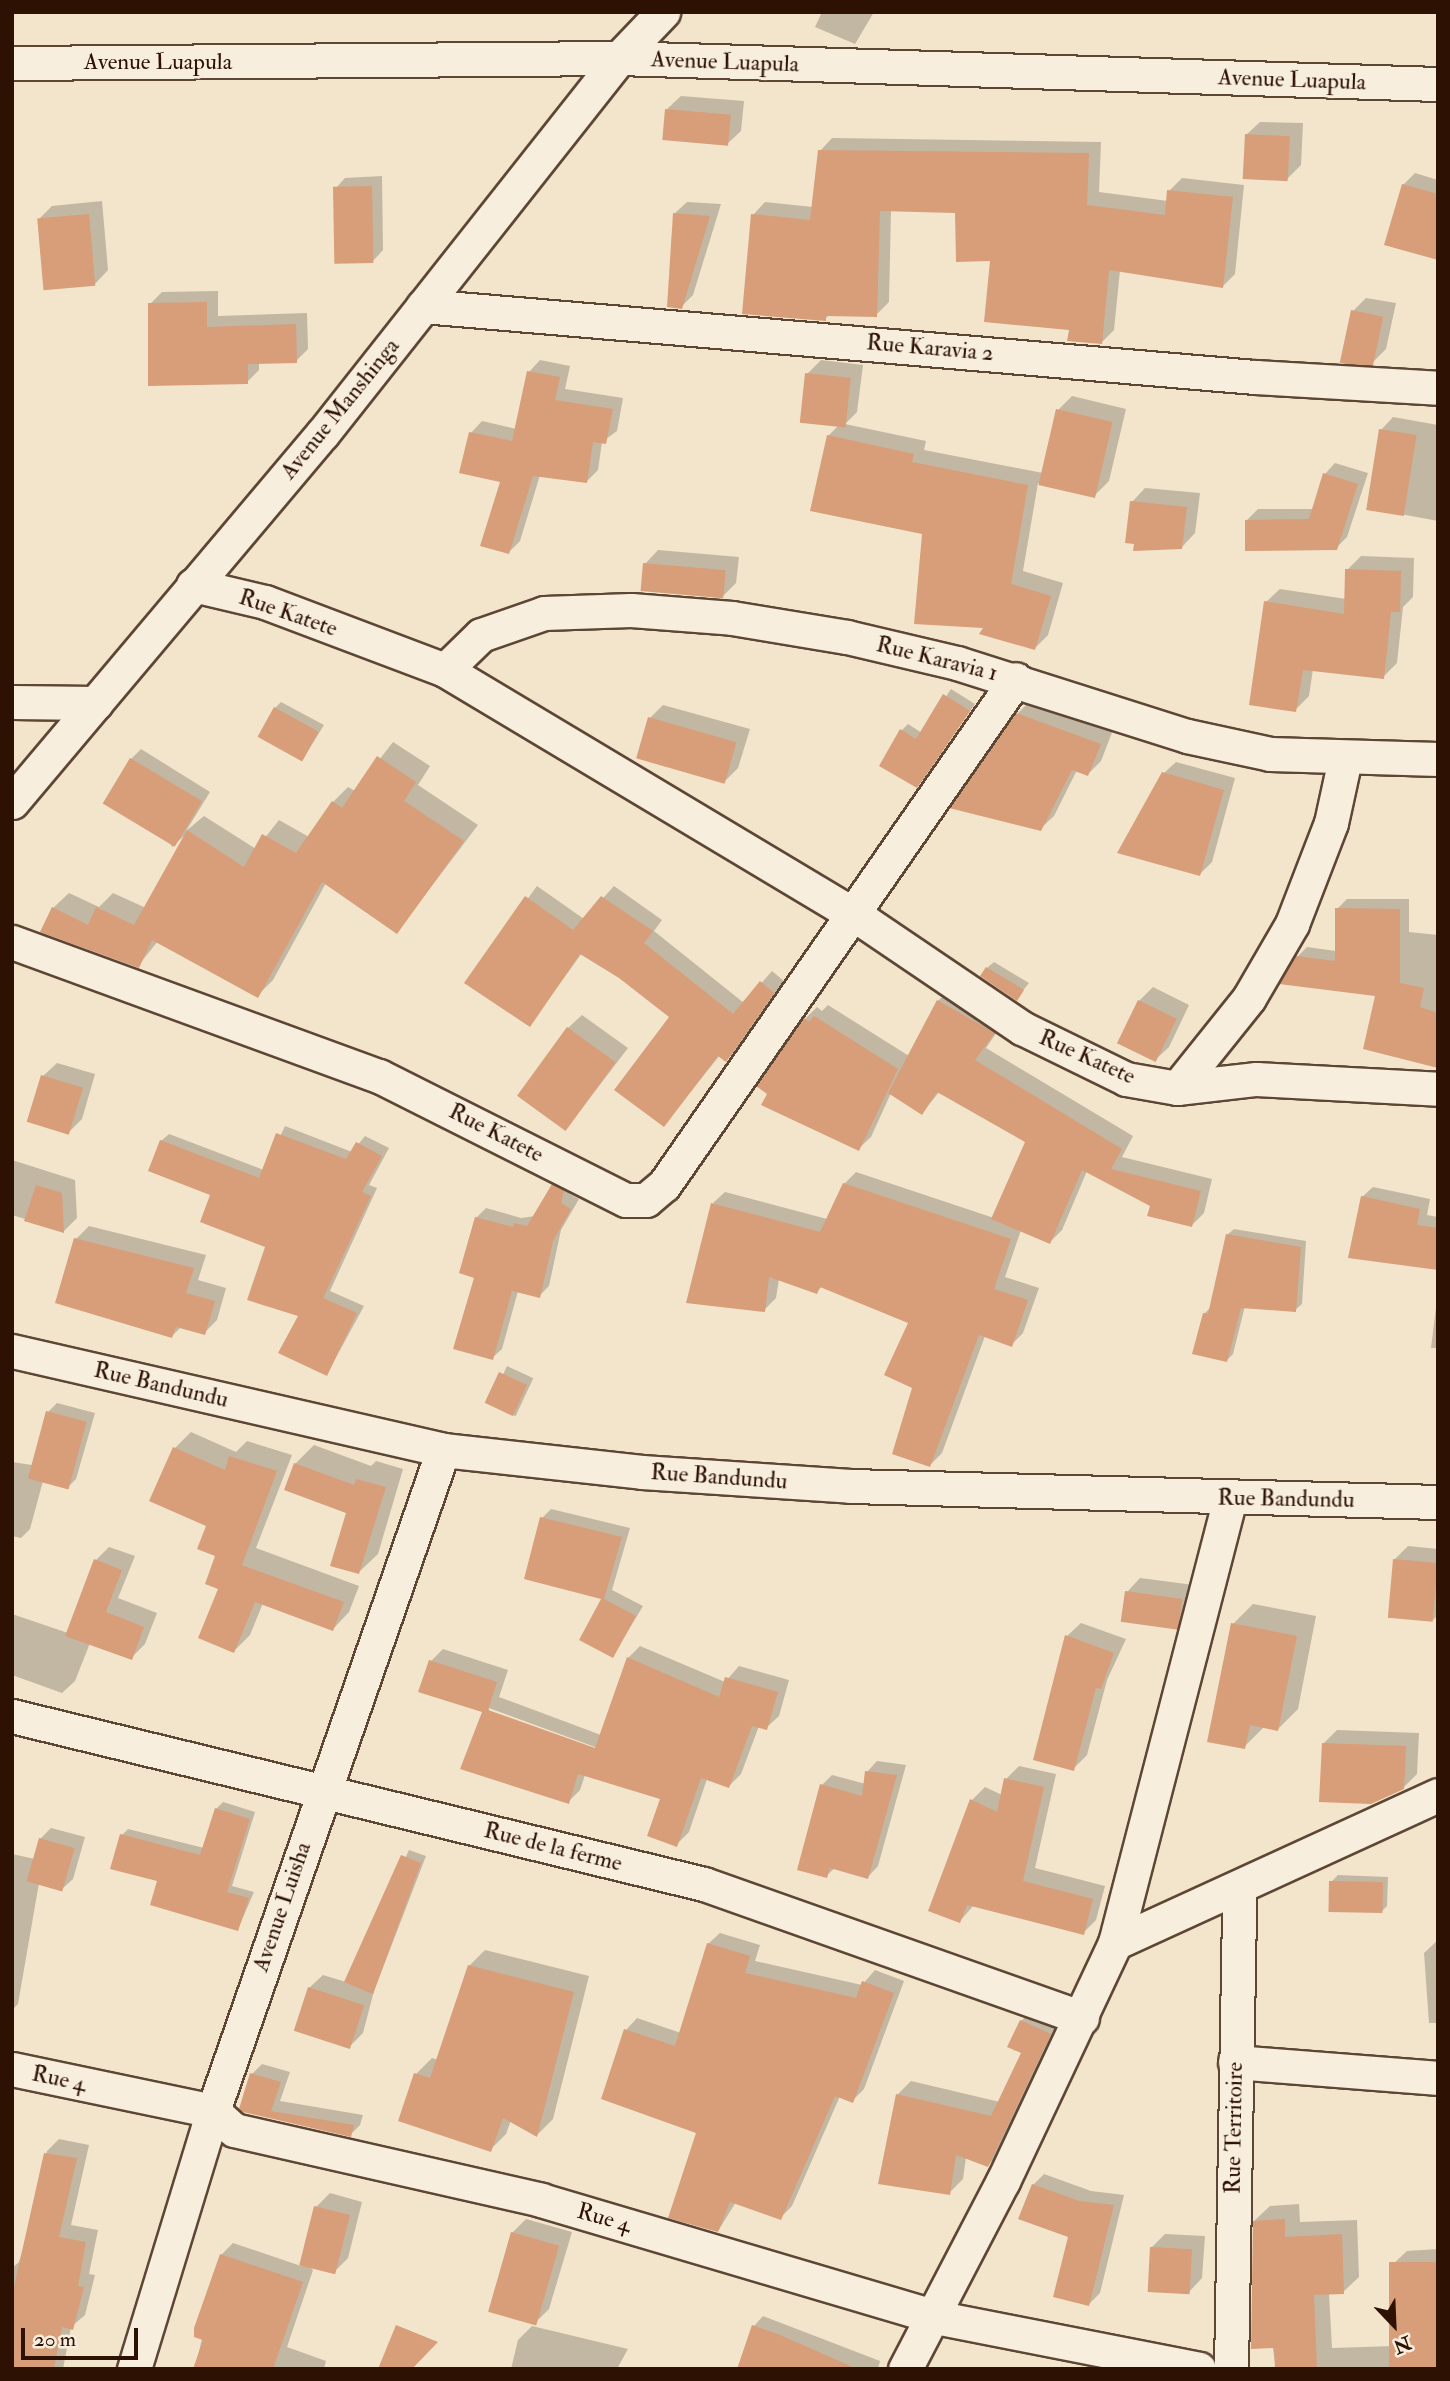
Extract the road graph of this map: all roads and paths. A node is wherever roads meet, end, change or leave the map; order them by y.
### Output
1 (639, 12) edge
2 (663, 12) edge
3 (619, 58) junction
4 (12, 63) edge
5 (1438, 84) edge
6 (423, 306) junction
7 (1438, 388) edge
8 (193, 585) junction
9 (445, 670) junction
10 (1016, 679) junction
11 (12, 702) edge
12 (96, 703) junction
13 (1345, 759) junction
14 (1438, 759) edge
15 (12, 802) edge
16 (855, 915) junction
17 (12, 942) edge
18 (1177, 1088) junction
19 (1438, 1089) edge
20 (12, 1351) edge
21 (443, 1450) junction
22 (1230, 1498) junction
23 (1438, 1502) edge
24 (12, 1716) edge
25 (322, 1789) junction
26 (1438, 1795) edge
27 (1239, 1888) junction
28 (1115, 1943) junction
29 (1082, 2018) junction
30 (1235, 2062) junction
31 (12, 2069) edge
32 (1438, 2077) edge
33 (213, 2110) junction
34 (935, 2317) junction
35 (134, 2369) edge
36 (905, 2369) edge
37 (1199, 2369) edge
38 (1231, 2369) edge

1 - 3 street
2 - 3 street, Avenue Manshinga
3 - 4 street, Avenue Luapula
3 - 5 street, Avenue Luapula
3 - 6 street, Avenue Manshinga
6 - 7 street, Rue Karavia 2
6 - 8 street, Avenue Manshinga
8 - 9 street, Rue Katete
8 - 12 street, Avenue Manshinga
9 - 10 street, Rue Karavia 1
9 - 16 street, Rue Katete
10 - 13 street, Rue Karavia 1
10 - 16 street, Rue Katete
11 - 12 street
12 - 15 street, Avenue Manshinga
13 - 14 street, Rue Karavia 1
13 - 18 street
16 - 17 street, Rue Katete
16 - 18 street, Rue Katete
18 - 19 street, Rue Katete
20 - 21 street, Rue Bandundu
21 - 22 street, Rue Bandundu
21 - 25 street, Avenue Luisha
22 - 23 street, Rue Bandundu
22 - 28 street
24 - 25 street, Rue de la ferme
25 - 29 street, Rue de la ferme
25 - 33 street, Avenue Luisha
26 - 27 street
27 - 28 street
27 - 30 street, Rue Territoire
28 - 29 street
29 - 34 street
30 - 32 street
30 - 38 street, Rue Territoire
31 - 33 street, Rue 4
33 - 34 street, Rue 4
33 - 35 street, Avenue Luisha
34 - 36 street
34 - 37 street, Rue 4

